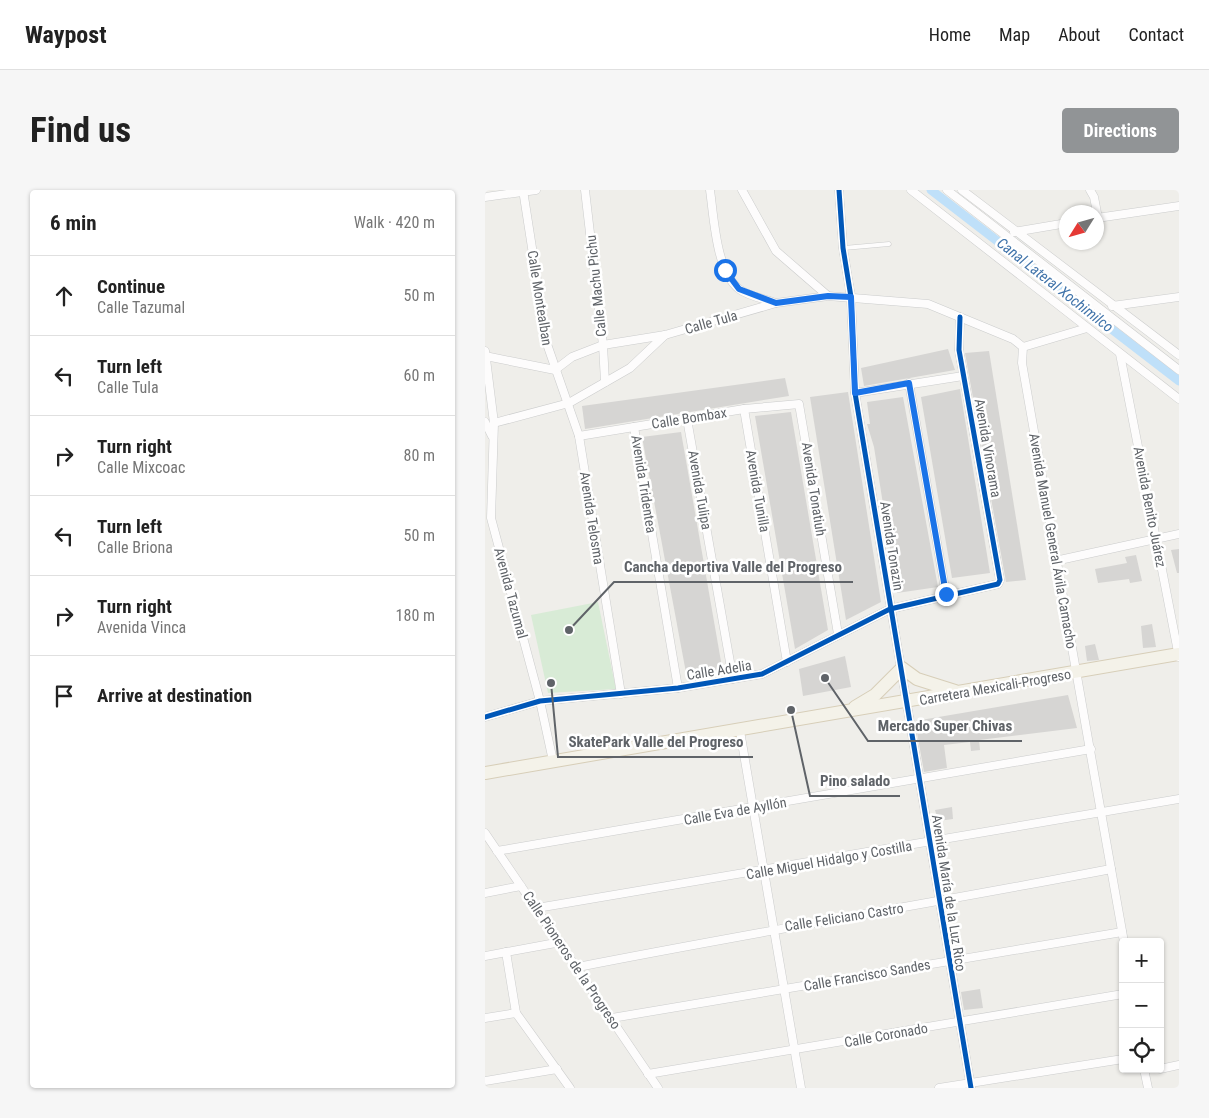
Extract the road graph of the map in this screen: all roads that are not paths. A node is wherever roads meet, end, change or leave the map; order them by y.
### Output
1 (536, 190) edge
2 (585, 190) edge
3 (710, 190) edge
4 (742, 190) edge
5 (839, 190) edge
6 (911, 190) edge
7 (947, 190) edge
8 (962, 190) edge
9 (1090, 190) edge
10 (523, 191) edge
11 (485, 197) edge
12 (1095, 205) edge
13 (1179, 206) edge
14 (1104, 217) edge
15 (1059, 224) edge
16 (1015, 231) junction
17 (1008, 237) junction
18 (889, 244) dead end
19 (843, 248) junction
20 (828, 296) junction
21 (851, 297) junction
22 (1179, 297) edge
23 (776, 303) junction
24 (1112, 306) junction
25 (1102, 311) junction
26 (960, 317) junction
27 (1087, 328) junction
28 (665, 335) junction
29 (603, 345) junction
30 (1023, 348) junction
31 (1120, 354) junction
32 (485, 355) edge
33 (1179, 355) edge
34 (555, 370) junction
35 (1179, 370) edge
36 (963, 376) junction
37 (605, 382) junction
38 (909, 383) junction
39 (488, 392) edge
40 (855, 393) junction
41 (1179, 399) edge
42 (569, 403) junction
43 (799, 404) joint
44 (744, 409) junction
45 (687, 419) junction
46 (485, 422) edge
47 (494, 423) junction
48 (634, 427) junction
49 (579, 436) junction
50 (493, 438) junction
51 (489, 450) edge
52 (1179, 534) edge
53 (1155, 538) junction
54 (1055, 561) junction
55 (1000, 582) joint
56 (946, 594) junction
57 (890, 608) junction
58 (838, 634) junction
59 (1179, 656) edge
60 (787, 662) junction
61 (901, 668) junction
62 (1078, 672) junction
63 (733, 678) junction
64 (678, 688) junction
65 (959, 692) junction
66 (621, 694) junction
67 (541, 701) junction
68 (908, 702) junction
69 (851, 710) junction
70 (485, 716) edge
71 (740, 731) junction
72 (1091, 749) junction
73 (553, 761) junction
74 (485, 773) edge
75 (919, 779) junction
76 (1179, 799) edge
77 (753, 808) junction
78 (1102, 813) junction
79 (485, 833) edge
80 (930, 842) junction
81 (497, 851) junction
82 (1111, 869) junction
83 (764, 870) junction
84 (521, 886) junction
85 (485, 892) edge
86 (939, 902) junction
87 (537, 908) junction
88 (774, 929) junction
89 (1122, 932) junction
90 (1123, 938) edge
91 (561, 942) junction
92 (506, 952) junction
93 (485, 956) edge
94 (949, 960) junction
95 (578, 967) junction
96 (785, 990) junction
97 (1119, 995) edge
98 (516, 1013) junction
99 (485, 1018) edge
100 (612, 1018) junction
101 (959, 1022) junction
102 (795, 1051) junction
103 (1119, 1060) edge
104 (1179, 1066) edge
105 (1164, 1068) edge
106 (557, 1069) junction
107 (1146, 1073) edge
108 (648, 1074) junction
109 (485, 1082) edge
110 (970, 1085) edge
111 (570, 1088) edge
112 (658, 1088) edge
113 (801, 1088) edge
114 (939, 1088) edge
115 (1148, 1088) edge

1 - 10 street
2 - 29 street, Calle Machu Pichu
3 - 23 street
4 - 20 street
5 - 19 street, Avenida Tonazin
6 - 27 street
7 - 17 street
8 - 16 street
9 - 12 street
10 - 11 street
10 - 34 street, Calle Montealban
13 - 14 street
15 - 16 street
16 - 17 street
16 - 24 street
17 - 25 street
18 - 19 lane
19 - 21 street, Avenida Tonazin
20 - 21 street, Calle Tula
20 - 23 street, Calle Tula
21 - 26 street, Calle Tula
21 - 40 street, Avenida Tonazin
22 - 24 street
23 - 28 street, Calle Tula
24 - 25 street
24 - 33 street
25 - 35 street
26 - 30 street, Calle Tula
26 - 36 street, Avenida Vinorama
27 - 30 street
27 - 31 street
28 - 29 street, Calle Tula
28 - 37 street
29 - 34 street, Calle Tula
29 - 37 street, Calle Machu Pichu
30 - 54 street, Avenida Manuel General Ávila Camacho
31 - 41 street
31 - 53 street, Avenida Benito Juárez
32 - 34 street
32 - 39 street, Avenida Tazumal
34 - 42 street, Calle Montealban
36 - 38 street
36 - 55 street, Avenida Vinorama
37 - 42 street
38 - 40 street
38 - 56 street
39 - 47 street, Avenida Tazumal
40 - 57 street, Avenida Tonazin
42 - 47 street
42 - 49 street, Avenida Telosma
43 - 44 street, Calle Bombax
43 - 58 street, Avenida Tonatiuh
44 - 45 street, Calle Bombax
44 - 60 street, Avenida Tunilla
45 - 48 street, Calle Bombax
45 - 63 street, Avenida Tulipa
46 - 50 street
47 - 50 street, Avenida Tazumal
48 - 49 street, Calle Bombax
48 - 64 street, Avenida Tridentea
49 - 66 street, Avenida Telosma
50 - 51 street, Avenida Tazumal
51 - 67 street, Avenida Tazumal
52 - 53 street
53 - 54 street
53 - 59 street, Avenida Benito Juárez
54 - 62 street, Avenida Manuel General Ávila Camacho
55 - 56 street, Calle Adelia
56 - 57 street, Calle Adelia
57 - 58 street, Calle Adelia
57 - 61 street, Avenida Tonazin
58 - 60 street, Calle Adelia
59 - 62 main road, Carretera Mexicali-Progreso
60 - 63 street, Calle Adelia
61 - 65 main road
61 - 68 street, Avenida Tonazin
61 - 69 main road
62 - 65 main road, Carretera Mexicali-Progreso
62 - 72 street, Avenida Manuel General Ávila Camacho
63 - 64 street, Calle Adelia
64 - 66 street, Calle Adelia
65 - 68 main road, Carretera Mexicali-Progreso
66 - 67 street, Calle Adelia
67 - 70 street, Calle Adelia
67 - 73 street, Avenida Tazumal
68 - 69 main road, Carretera Mexicali-Progreso
68 - 75 street, Avenida María de la Luz Rico
69 - 71 main road, Carretera Mexicali-Progreso
71 - 73 main road, Carretera Mexicali-Progreso
71 - 77 street
72 - 75 street, Calle Eva de Ayllón
72 - 78 street, Avenida Manuel General Ávila Camacho
73 - 74 main road, Carretera Mexicali-Progreso
75 - 77 street, Calle Eva de Ayllón
75 - 80 street, Avenida María de la Luz Rico
76 - 78 street, Calle Miguel Hidalgo y Costilla
77 - 81 street, Calle Eva de Ayllón
77 - 83 street
78 - 80 street, Calle Miguel Hidalgo y Costilla
78 - 82 street, Avenida Manuel General Ávila Camacho
79 - 81 street, Calle Pioneros de la Progreso
80 - 83 street, Calle Miguel Hidalgo y Costilla
80 - 86 street, Avenida María de la Luz Rico
81 - 84 street, Calle Pioneros de la Progreso
82 - 86 street, Calle Feliciano Castro
82 - 89 street, Avenida Manuel General Ávila Camacho
83 - 87 street, Calle Miguel Hidalgo y Costilla
83 - 88 street
84 - 85 street
84 - 87 street, Calle Pioneros de la Progreso
86 - 88 street, Calle Feliciano Castro
86 - 94 street, Avenida María de la Luz Rico
87 - 91 street, Calle Pioneros de la Progreso
88 - 95 street, Calle Feliciano Castro
88 - 96 street
89 - 90 street, Avenida Manuel General Ávila Camacho
89 - 94 street, Calle Francisco Sandes
91 - 92 street
91 - 95 street, Calle Pioneros de la Progreso
92 - 93 street
92 - 98 street
94 - 96 street, Calle Francisco Sandes
94 - 101 street, Avenida María de la Luz Rico
95 - 100 street, Calle Pioneros de la Progreso
96 - 100 street, Calle Francisco Sandes
96 - 102 street
97 - 101 street, Calle Coronado
98 - 99 street
98 - 106 street
100 - 108 street, Calle Pioneros de la Progreso
101 - 102 street, Calle Coronado
101 - 110 street, Avenida María de la Luz Rico
102 - 108 street, Calle Coronado
102 - 113 street
103 - 110 street
104 - 105 street
106 - 109 street
106 - 111 street
107 - 115 street
108 - 112 street, Calle Pioneros de la Progreso
110 - 114 street

